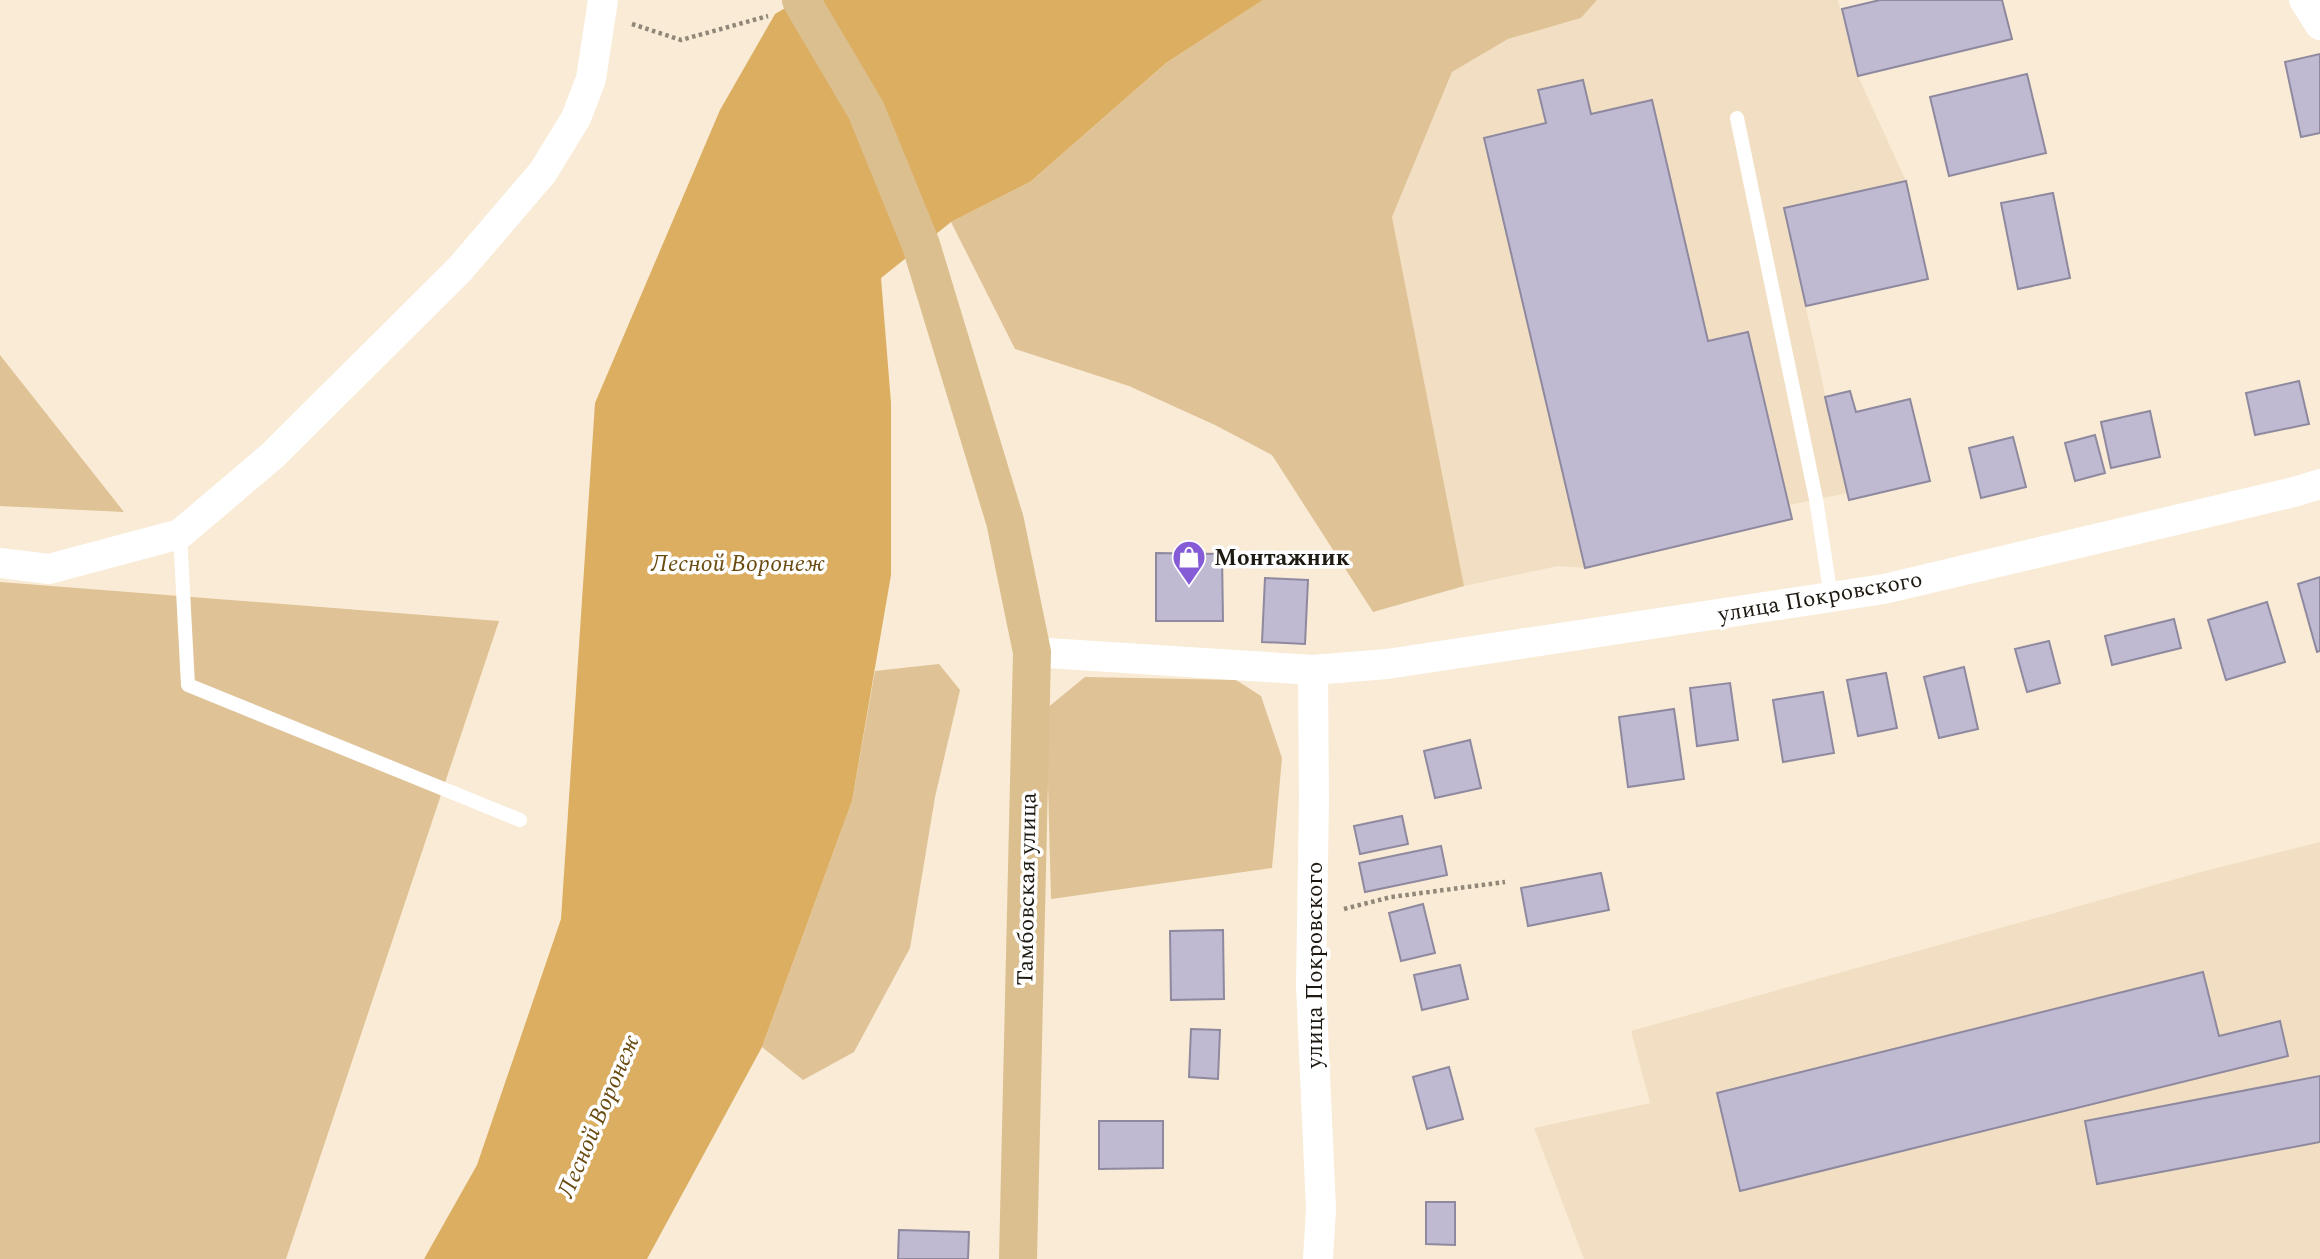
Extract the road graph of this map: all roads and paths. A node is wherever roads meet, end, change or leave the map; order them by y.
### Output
1 (802, 0) edge
2 (2304, 0) edge
3 (601, 4) edge
4 (2320, 24) edge
5 (1737, 118) dead end
6 (2320, 484) edge
7 (180, 534) junction
8 (0, 563) edge
9 (1831, 597) junction
10 (1032, 652) junction
11 (1313, 670) junction
12 (520, 820) dead end
13 (1505, 882) dead end
14 (1312, 916) junction
15 (1018, 1259) edge
16 (1318, 1259) edge

1 - 3 path
1 - 10 main road, Тамбовская улица
2 - 4 street
3 - 7 street
5 - 9 lane
6 - 9 street, улица Покровского
7 - 8 street
7 - 12 lane
9 - 11 street, улица Покровского
10 - 11 street, улица Покровского
10 - 15 main road, Тамбовская улица
11 - 14 street, улица Покровского
13 - 14 path
14 - 16 street, улица Покровского

